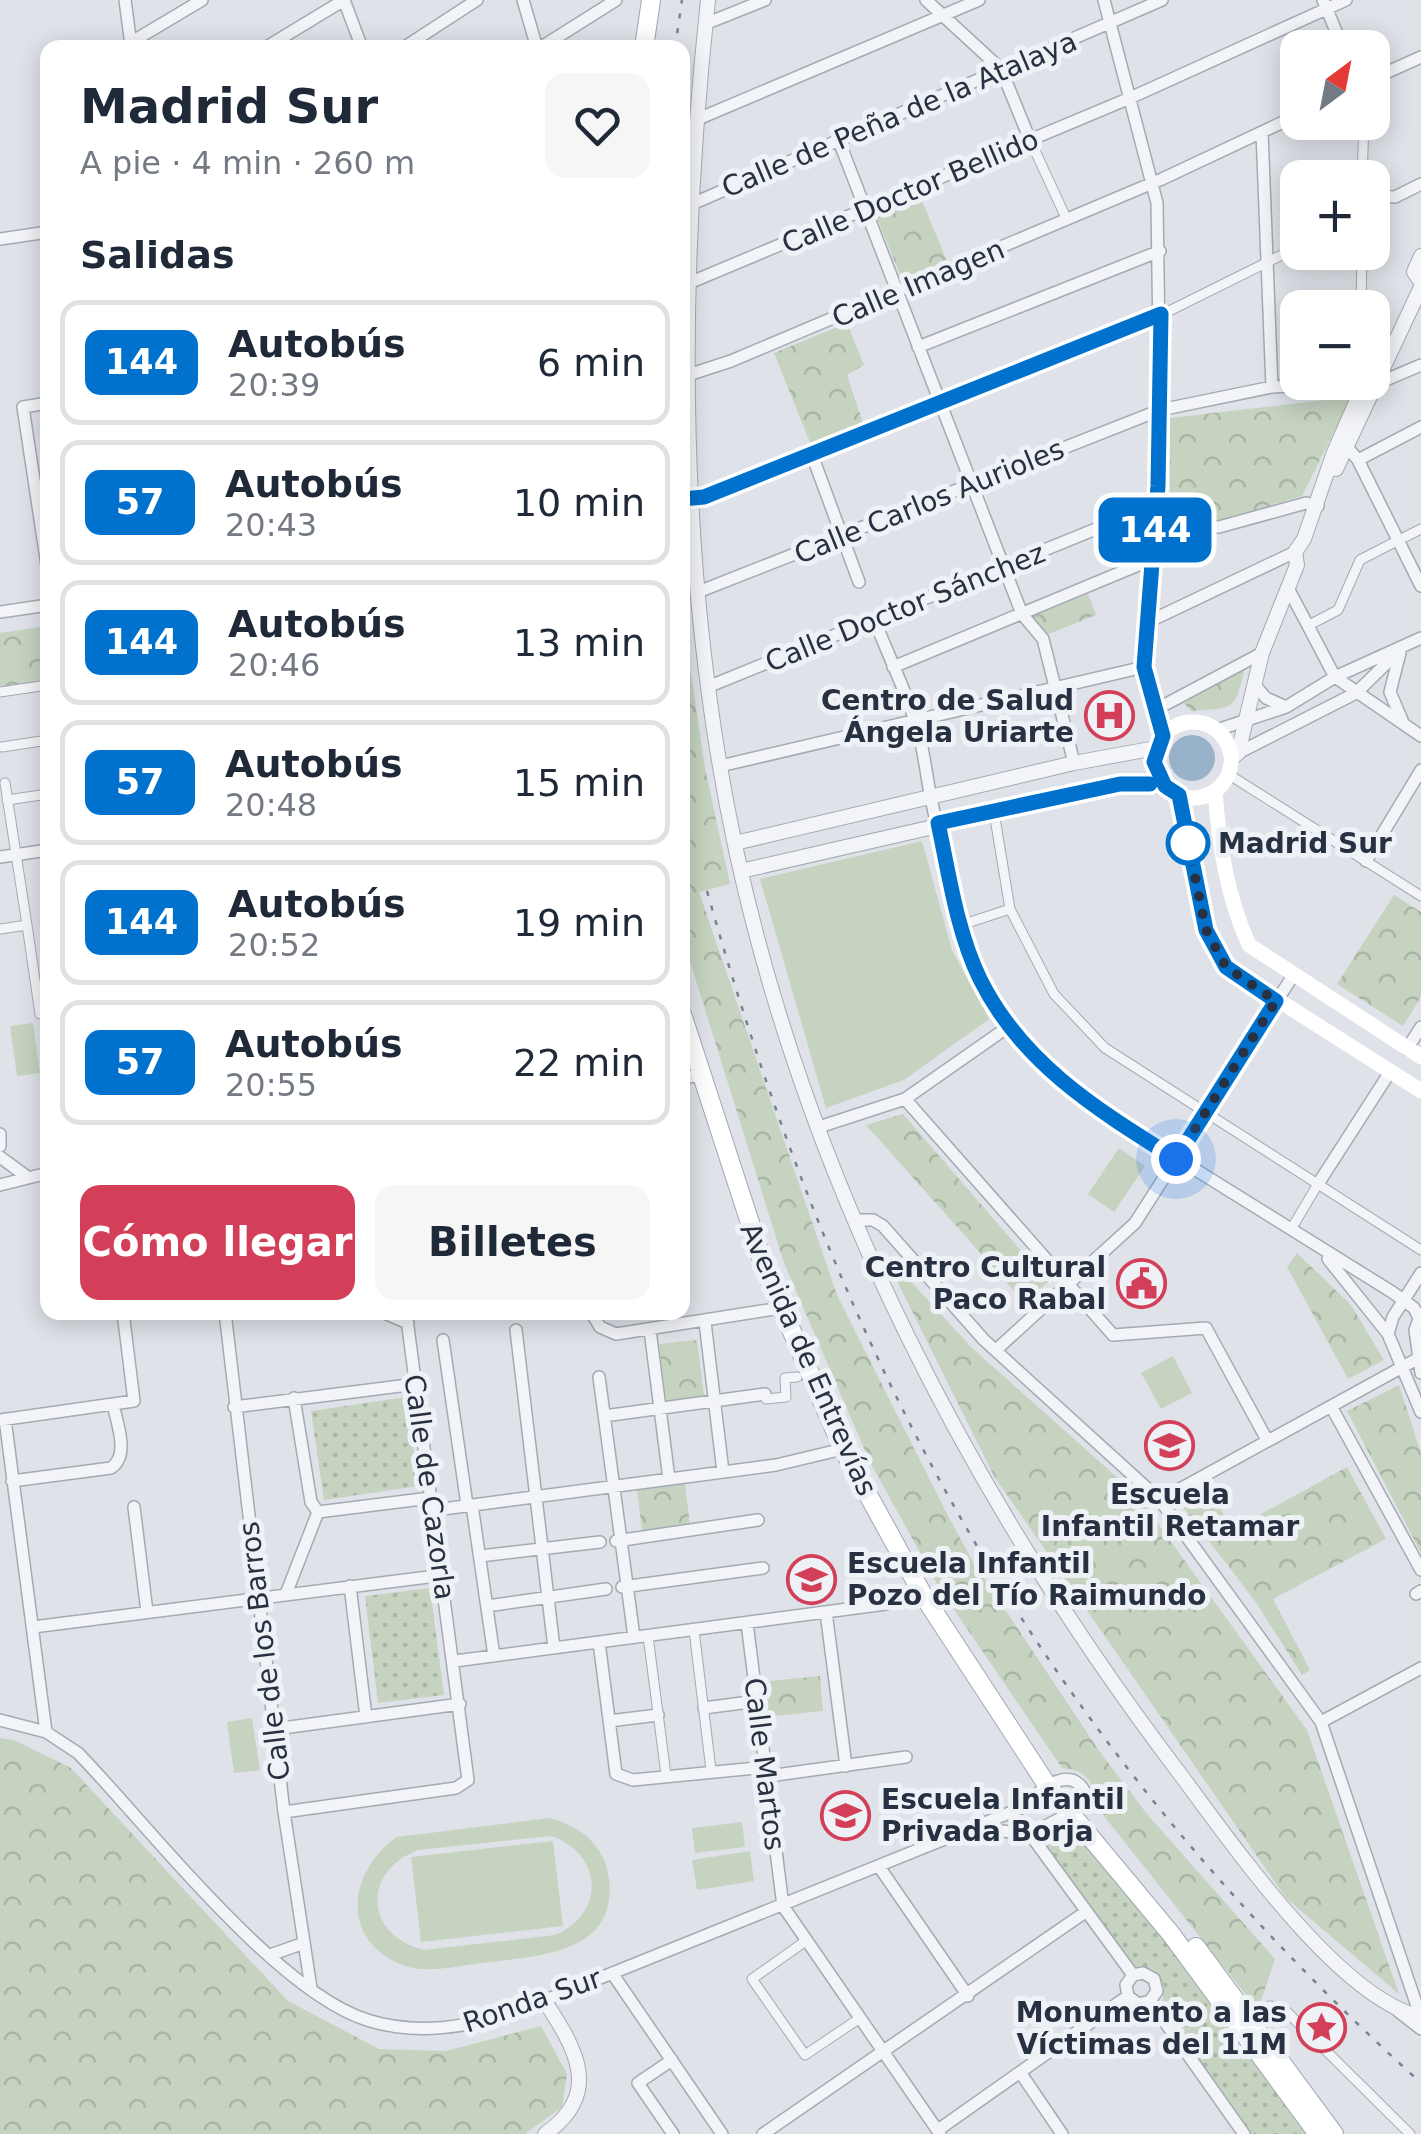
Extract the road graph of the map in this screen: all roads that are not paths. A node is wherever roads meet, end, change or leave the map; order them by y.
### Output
1 (126, 0) edge
2 (202, 0) edge
3 (344, 0) edge
4 (477, 0) edge
5 (523, 0) edge
6 (616, 0) edge
7 (651, 0) edge
8 (708, 0) edge
9 (765, 0) edge
10 (926, 0) edge
11 (978, 0) edge
12 (1104, 0) edge
13 (1162, 0) edge
14 (1346, 0) edge
15 (1325, 5) edge
16 (942, 16) junction
17 (1109, 23) junction
18 (705, 24) junction
19 (1335, 30) edge
20 (130, 40) edge
21 (138, 40) edge
22 (278, 40) edge
23 (359, 40) edge
24 (415, 40) edge
25 (536, 40) edge
26 (551, 40) edge
27 (645, 40) edge
28 (1421, 57) edge
29 (1001, 69) junction
30 (1390, 71) edge
31 (1130, 98) junction
32 (698, 119) junction
33 (1280, 124) edge
34 (1262, 132) junction
35 (1030, 140) junction
36 (839, 141) junction
37 (1152, 183) junction
38 (1421, 184) edge
39 (1390, 198) edge
40 (692, 204) junction
41 (866, 211) junction
42 (1067, 220) junction
43 (40, 233) edge
44 (0, 239) edge
45 (1160, 251) junction
46 (1421, 256) edge
47 (690, 257) edge
48 (1280, 257) edge
49 (1266, 264) junction
50 (690, 283) edge
51 (1419, 283) edge
52 (898, 292) junction
53 (1161, 314) junction
54 (1390, 334) edge
55 (918, 347) junction
56 (1390, 350) edge
57 (1421, 365) edge
58 (690, 375) edge
59 (1390, 375) edge
60 (1272, 387) junction
61 (1280, 387) edge
62 (1357, 400) edge
63 (1360, 400) edge
64 (938, 403) junction
65 (40, 404) edge
66 (1160, 410) junction
67 (1421, 427) edge
68 (1343, 443) junction
69 (812, 455) junction
70 (1358, 460) junction
71 (971, 485) junction
72 (690, 499) edge
73 (1155, 505) junction
74 (1318, 506) junction
75 (40, 518) edge
76 (690, 518) edge
77 (1155, 522) junction
78 (1421, 529) edge
79 (842, 536) junction
80 (1405, 537) dead end
81 (1393, 544) dead end
82 (1295, 552) junction
83 (1153, 560) junction
84 (1004, 568) junction
85 (859, 582) dead end
86 (1421, 586) edge
87 (1288, 588) junction
88 (698, 592) junction
89 (40, 607) edge
90 (0, 612) edge
91 (1022, 614) junction
92 (874, 619) junction
93 (1148, 622) junction
94 (1313, 623) dead end
95 (1421, 638) edge
96 (1401, 649) junction
97 (1262, 653) junction
98 (892, 667) junction
99 (1144, 667) junction
100 (1335, 677) junction
101 (1254, 684) junction
102 (40, 686) edge
103 (710, 686) junction
104 (1055, 687) junction
105 (0, 692) edge
106 (1356, 693) junction
107 (1286, 706) junction
108 (1155, 710) junction
109 (1246, 718) junction
110 (915, 719) junction
111 (1405, 726) junction
112 (1217, 730) junction
113 (1421, 736) edge
114 (40, 741) edge
115 (1160, 742) junction
116 (2, 746) edge
117 (1232, 762) junction
118 (1074, 763) junction
119 (720, 766) junction
120 (1421, 770) edge
121 (4, 783) dead end
122 (1172, 791) junction
123 (1215, 791) junction
124 (40, 795) edge
125 (930, 797) junction
126 (8, 800) junction
127 (994, 812) junction
128 (938, 823) junction
129 (754, 839) junction
130 (735, 842) junction
131 (40, 851) edge
132 (16, 855) junction
133 (0, 857) edge
134 (1366, 860) junction
135 (763, 866) junction
136 (741, 871) junction
137 (1421, 896) edge
138 (1010, 909) junction
139 (961, 924) junction
140 (27, 925) junction
141 (0, 929) edge
142 (40, 959) edge
143 (33, 960) junction
144 (1294, 974) junction
145 (40, 994) edge
146 (1276, 1001) junction
147 (1008, 1027) junction
148 (1421, 1027) edge
149 (1414, 1053) edge
150 (1390, 1072) junction
151 (692, 1076) edge
152 (1421, 1091) edge
153 (905, 1100) junction
154 (1204, 1114) junction
155 (819, 1127) junction
156 (0, 1134) edge
157 (0, 1146) edge
158 (0, 1158) edge
159 (1176, 1159) junction
160 (40, 1174) edge
161 (26, 1176) junction
162 (1318, 1184) junction
163 (0, 1185) edge
164 (855, 1220) junction
165 (1293, 1226) dead end
166 (1313, 1245) junction
167 (1421, 1250) edge
168 (1421, 1273) edge
169 (1068, 1283) junction
170 (1404, 1300) junction
171 (781, 1308) junction
172 (1420, 1316) edge
173 (124, 1320) edge
174 (225, 1320) edge
175 (407, 1320) edge
176 (598, 1320) edge
177 (705, 1322) junction
178 (516, 1330) dead end
179 (650, 1330) junction
180 (1388, 1334) junction
181 (443, 1340) dead end
182 (996, 1350) junction
183 (1417, 1359) junction
184 (1404, 1367) junction
185 (1421, 1373) edge
186 (598, 1377) dead end
187 (797, 1377) dead end
188 (416, 1384) junction
189 (766, 1397) joint
190 (294, 1398) junction
191 (714, 1401) junction
192 (114, 1404) junction
193 (234, 1407) junction
194 (660, 1408) junction
195 (1332, 1408) junction
196 (1421, 1412) edge
197 (604, 1416) junction
198 (2, 1419) edge
199 (1267, 1440) junction
200 (843, 1449) junction
201 (723, 1472) junction
202 (668, 1479) junction
203 (12, 1481) junction
204 (615, 1486) junction
205 (538, 1496) junction
206 (1160, 1500) junction
207 (432, 1504) junction
208 (470, 1505) junction
209 (134, 1507) dead end
210 (318, 1512) junction
211 (758, 1520) dead end
212 (619, 1540) junction
213 (600, 1542) dead end
214 (541, 1550) junction
215 (480, 1556) junction
216 (764, 1568) dead end
217 (1421, 1570) edge
218 (444, 1574) junction
219 (350, 1586) junction
220 (625, 1586) junction
221 (606, 1589) dead end
222 (286, 1594) junction
223 (924, 1595) junction
224 (549, 1596) junction
225 (260, 1601) junction
226 (486, 1606) junction
227 (147, 1612) junction
228 (826, 1612) junction
229 (748, 1622) junction
230 (33, 1627) junction
231 (694, 1630) junction
232 (641, 1637) junction
233 (599, 1642) junction
234 (554, 1648) junction
235 (494, 1656) junction
236 (455, 1661) junction
237 (1421, 1668) edge
238 (758, 1702) junction
239 (460, 1704) junction
240 (704, 1708) junction
241 (658, 1715) junction
242 (366, 1717) junction
243 (0, 1720) edge
244 (609, 1721) junction
245 (1321, 1722) junction
246 (275, 1729) junction
247 (46, 1732) junction
248 (906, 1757) dead end
249 (846, 1766) junction
250 (712, 1770) junction
251 (771, 1771) junction
252 (666, 1775) junction
253 (1052, 1783) junction
254 (1019, 1809) junction
255 (1076, 1810) junction
256 (284, 1812) junction
257 (970, 1828) junction
258 (1026, 1832) junction
259 (880, 1868) junction
260 (783, 1906) junction
261 (1084, 1913) junction
262 (807, 1940) junction
263 (304, 1942) junction
264 (270, 1955) junction
265 (612, 1973) junction
266 (1133, 1975) junction
267 (311, 1988) junction
268 (968, 1996) junction
269 (1128, 1996) junction
270 (544, 2000) junction
271 (1150, 2001) junction
272 (1270, 2006) dead end
273 (1399, 2012) junction
274 (860, 2018) junction
275 (1421, 2018) edge
276 (1421, 2029) edge
277 (883, 2051) junction
278 (672, 2060) junction
279 (1020, 2072) junction
280 (939, 2132) edge
281 (545, 2134) edge
282 (673, 2134) edge
283 (722, 2134) edge
284 (763, 2134) edge
285 (1062, 2134) edge
286 (1244, 2134) edge
287 (1318, 2134) edge
288 (1334, 2134) edge
289 (1410, 2134) edge

1 - 20 street
2 - 21 street
3 - 22 street
3 - 23 street
4 - 24 street
5 - 25 street
6 - 26 street
7 - 27 main road
8 - 18 street
9 - 18 street
10 - 16 street
11 - 16 street
12 - 17 street
13 - 17 street, Calle de Peña de la Atalaya
14 - 15 street, Calle Doctor Bellido
15 - 19 street
15 - 31 street, Calle Doctor Bellido
16 - 29 street
16 - 32 street
17 - 29 street, Calle de Peña de la Atalaya
17 - 31 street
18 - 32 street
28 - 30 street
29 - 35 street
29 - 36 street, Calle de Peña de la Atalaya
31 - 35 street, Calle Doctor Bellido
31 - 37 street
32 - 40 street
33 - 34 street, Calle Imagen
34 - 37 street, Calle Imagen
34 - 49 street
35 - 41 street, Calle Doctor Bellido
35 - 42 street
36 - 40 street, Calle de Peña de la Atalaya
36 - 41 street
37 - 42 street, Calle Imagen
37 - 45 street
38 - 39 street
40 - 47 street
41 - 50 street, Calle Doctor Bellido
41 - 52 street
42 - 52 street, Calle Imagen
43 - 44 street
45 - 53 street
45 - 55 street
46 - 51 street
48 - 49 street
49 - 53 street
49 - 60 street
51 - 54 street
51 - 56 street
52 - 55 street
52 - 58 street, Calle Imagen
53 - 64 street
53 - 66 street
55 - 64 street
57 - 59 street
60 - 61 street, Calle Carlos Aurioles
60 - 66 street, Calle Carlos Aurioles
62 - 68 street
63 - 68 street
64 - 69 street
64 - 71 street
65 - 75 street
66 - 71 street, Calle Carlos Aurioles
66 - 73 street
67 - 70 street
68 - 70 street
68 - 74 street
69 - 72 street
69 - 79 street
70 - 86 street
71 - 79 street, Calle Carlos Aurioles
71 - 84 street
73 - 77 street
73 - 84 street, Calle Doctor Sánchez
74 - 77 street
74 - 82 street
76 - 88 street
77 - 83 street
78 - 80 street
79 - 85 street
79 - 88 street, Calle Carlos Aurioles
81 - 94 street
82 - 87 street
82 - 93 street
83 - 91 street
83 - 93 street
84 - 91 street
84 - 92 street, Calle Doctor Sánchez
87 - 97 street
87 - 100 street
88 - 103 street
89 - 90 street
91 - 98 street
91 - 104 street
92 - 98 street
92 - 103 street, Calle Doctor Sánchez
93 - 99 street
95 - 96 street
96 - 100 street
96 - 106 street
96 - 111 street
97 - 101 street
97 - 108 street
98 - 110 street
99 - 104 street
99 - 108 street
100 - 106 street
100 - 107 street
101 - 107 street
101 - 109 street
102 - 105 street
103 - 119 street
104 - 110 street
104 - 118 street
106 - 111 street
106 - 117 street
107 - 109 street
108 - 115 street
109 - 112 street
109 - 117 street
110 - 119 street
110 - 125 street
111 - 113 street
112 - 115 main road
112 - 117 main road
114 - 116 street
115 - 118 street
115 - 122 main road
117 - 123 main road
117 - 134 street
118 - 125 street
119 - 130 street
120 - 134 street
121 - 126 street
122 - 123 main road
122 - 127 street
122 - 146 main road
123 - 144 main road
124 - 126 street
125 - 128 street
125 - 129 street
126 - 132 street
127 - 128 street
127 - 138 street
128 - 135 street
128 - 139 street
129 - 130 street
129 - 135 street
130 - 136 street
131 - 132 street
132 - 133 street
132 - 140 street
134 - 137 street
135 - 136 street
136 - 155 street
138 - 139 street
138 - 154 street
139 - 147 street
140 - 141 street
140 - 143 street
142 - 143 street
143 - 145 street
144 - 146 street
144 - 149 main road
146 - 150 main road
146 - 154 street
147 - 153 street
147 - 159 street
148 - 149 street
150 - 152 main road
150 - 162 street
151 - 171 main road, Avenida de Entrevías
153 - 155 street
153 - 169 street
154 - 159 street
154 - 162 street
155 - 164 street
156 - 157 street
158 - 161 street
159 - 166 street
159 - 169 street
160 - 161 street
161 - 163 street
162 - 165 street
162 - 167 street
164 - 182 street
164 - 273 street
166 - 170 street
166 - 180 street
168 - 170 street
169 - 182 street
169 - 199 street
170 - 172 street
170 - 180 street
171 - 177 street
171 - 200 main road, Avenida de Entrevías
172 - 183 street
173 - 192 street
174 - 193 street, Calle de los Barros
175 - 188 street, Calle de Cazorla
176 - 179 street
177 - 179 street
177 - 191 street
178 - 205 street
179 - 194 street
180 - 184 street
181 - 208 street
182 - 206 street
183 - 184 street
183 - 185 street
184 - 195 street
184 - 196 street
186 - 197 street
187 - 189 street
188 - 190 street
188 - 207 street, Calle de Cazorla
189 - 191 street
190 - 193 street
190 - 210 street
191 - 194 street
191 - 201 street
192 - 198 street
192 - 203 street
193 - 225 street, Calle de los Barros
194 - 197 street
194 - 202 street
195 - 199 street
195 - 217 street
197 - 204 street
198 - 203 street
199 - 206 street
200 - 201 street
200 - 223 main road, Avenida de Entrevías
201 - 202 street
202 - 204 street
203 - 230 street
204 - 205 street
204 - 212 street
205 - 208 street
205 - 214 street
206 - 245 street
207 - 208 street
207 - 210 street
207 - 218 street, Calle de Cazorla
208 - 215 street
209 - 227 street
210 - 222 street
211 - 212 street
212 - 220 street
213 - 214 street
214 - 215 street
214 - 224 street
215 - 226 street
216 - 220 street
218 - 219 street
218 - 236 street, Calle de Cazorla
219 - 222 street
219 - 242 street
220 - 232 street
221 - 224 street
222 - 225 street
223 - 228 street
223 - 253 main road, Avenida de Entrevías
224 - 226 street
224 - 234 street
225 - 227 street
225 - 246 street, Calle de los Barros
226 - 235 street
227 - 230 street
228 - 229 street
228 - 249 street
229 - 231 street
229 - 238 street, Calle Martos
230 - 247 street
231 - 232 street
231 - 240 street
232 - 233 street
232 - 241 street
233 - 234 street
233 - 244 street
234 - 235 street
235 - 236 street
236 - 239 street, Calle de Cazorla
237 - 245 street
238 - 240 street
238 - 251 street, Calle Martos
239 - 242 street
239 - 256 street, Calle de Cazorla
240 - 250 street
241 - 244 street
241 - 252 street
242 - 246 street
243 - 247 street, Ronda Sur
244 - 252 street
245 - 275 street
246 - 256 street, Calle de los Barros
247 - 264 street, Ronda Sur
248 - 249 street, Calle Martos
249 - 251 street, Calle Martos
250 - 251 street
250 - 252 street
251 - 260 street, Calle Martos
253 - 254 street, Ronda Sur
253 - 255 main road, Avenida de Entrevías
254 - 257 street, Ronda Sur
254 - 258 street
255 - 258 street, Ronda Sur
255 - 287 main road, Avenida de Entrevías
255 - 288 main road, Avenida de Entrevías
256 - 263 street, Calle de los Barros
257 - 258 street, Ronda Sur
257 - 259 street, Ronda Sur
258 - 261 street
259 - 260 street, Ronda Sur
259 - 268 street
260 - 262 street
260 - 265 street, Ronda Sur
261 - 266 street
261 - 268 street
262 - 274 street
262 - 274 street
263 - 264 street
263 - 267 street, Calle de los Barros
264 - 267 street, Ronda Sur
265 - 270 street, Ronda Sur
265 - 278 street
266 - 269 street
266 - 271 street
267 - 270 street, Ronda Sur
268 - 277 street
269 - 271 street
269 - 279 street
270 - 281 street
271 - 286 street
272 - 289 street
273 - 275 street
273 - 276 street
274 - 277 street
277 - 280 street
277 - 284 street
278 - 282 street
278 - 283 street
279 - 280 street
279 - 285 street

